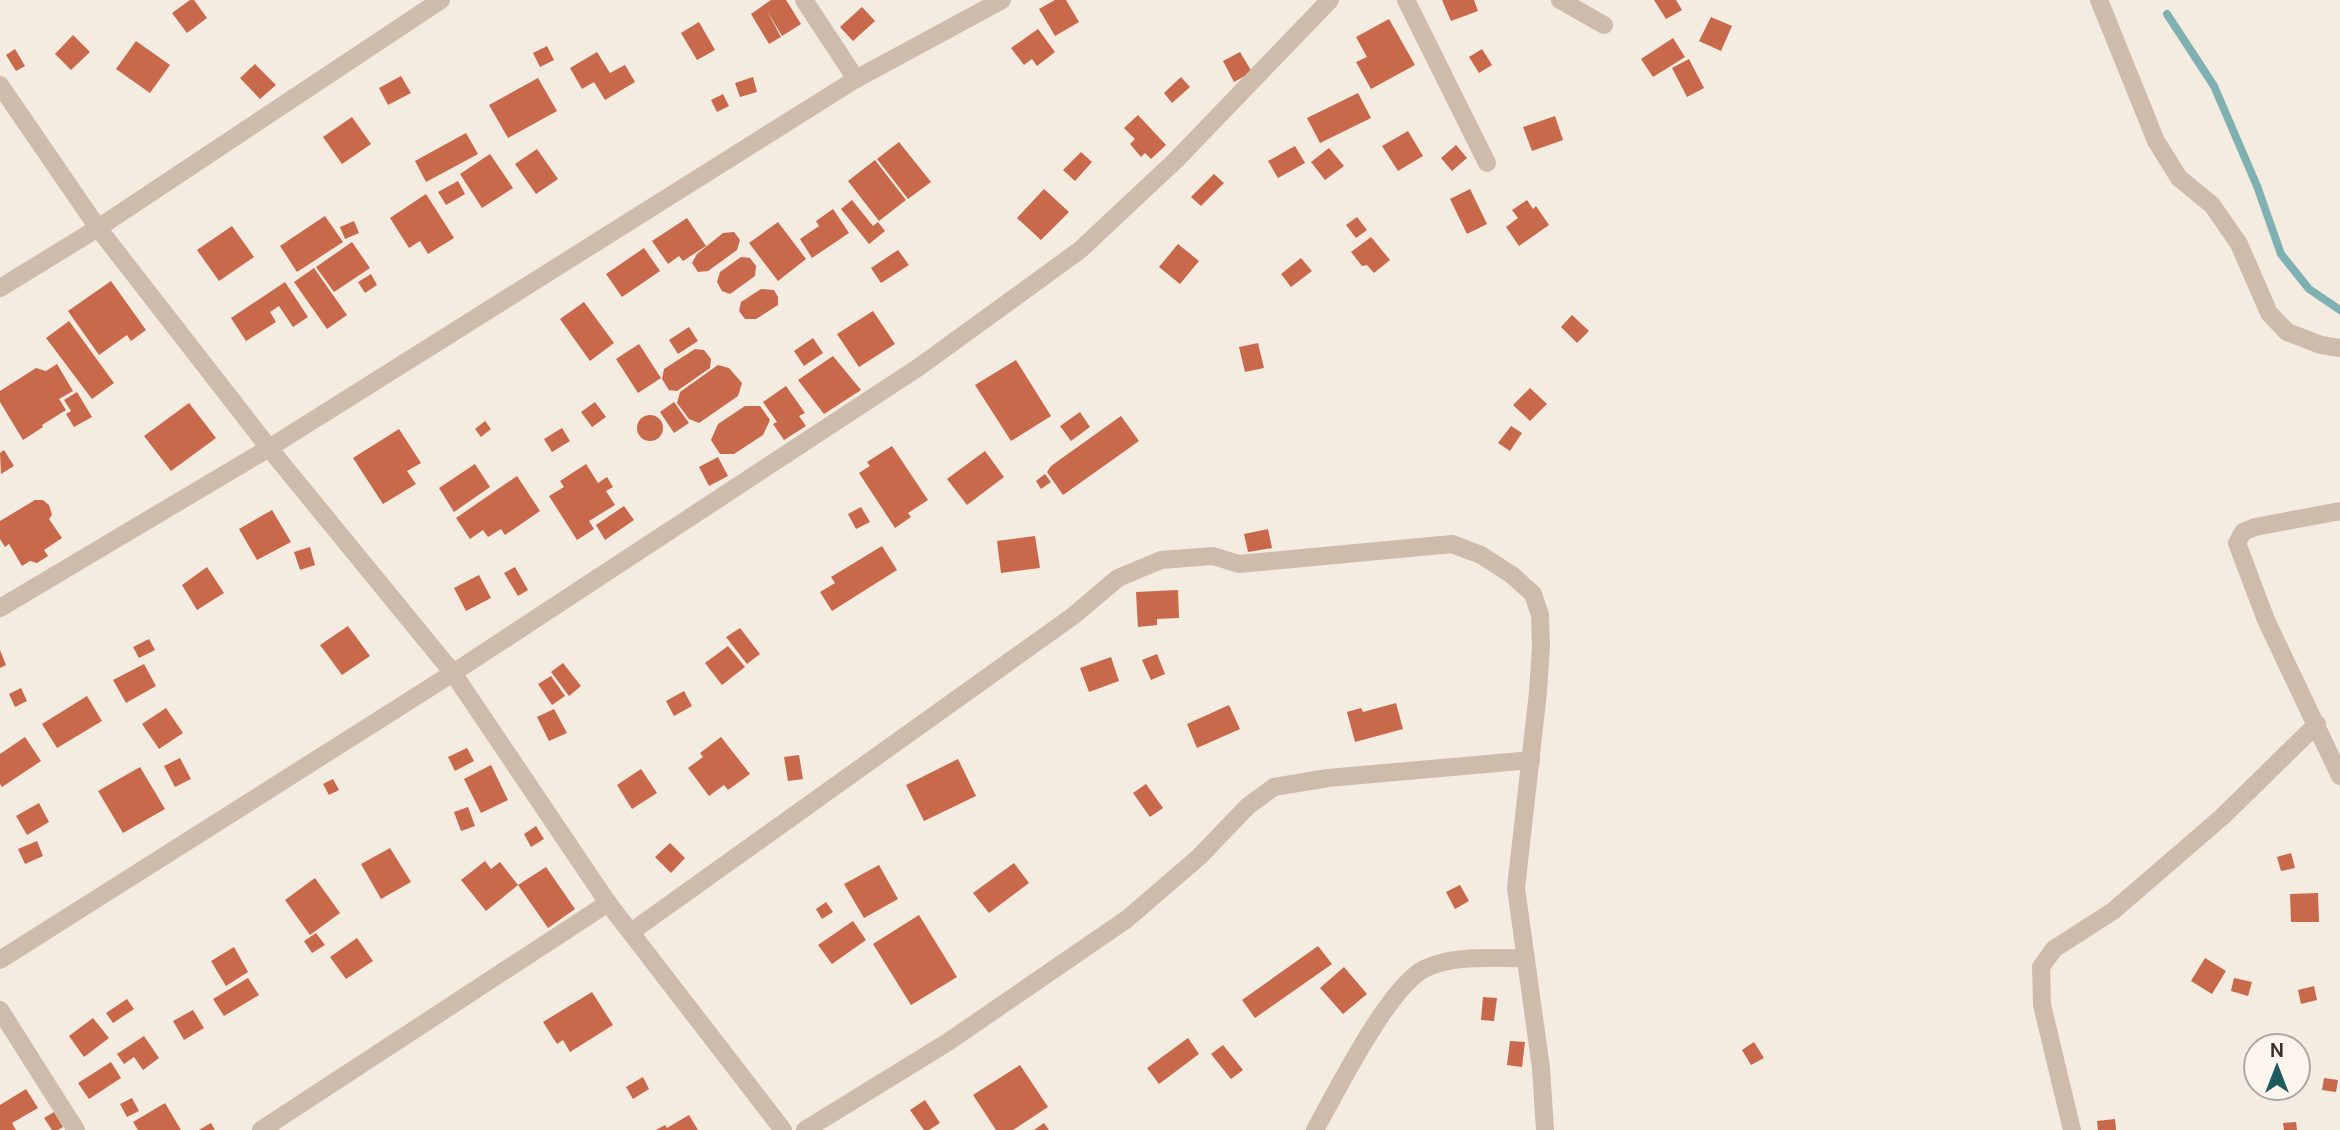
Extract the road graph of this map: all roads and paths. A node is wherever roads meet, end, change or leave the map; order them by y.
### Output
1 (441, 0) edge
2 (804, 0) edge
3 (1002, 0) edge
4 (1330, 0) edge
5 (1406, 0) edge
6 (1560, 0) edge
7 (2099, 0) edge
8 (1604, 25) dead end
9 (856, 79) junction
10 (0, 85) edge
11 (1487, 163) dead end
12 (99, 228) junction
13 (0, 288) edge
14 (2340, 348) edge
15 (269, 448) junction
16 (2340, 511) edge
17 (0, 608) edge
18 (453, 673) junction
19 (2317, 724) junction
20 (1531, 760) junction
21 (2340, 776) edge
22 (608, 903) junction
23 (631, 932) junction
24 (1526, 958) junction
25 (0, 960) edge
26 (0, 1010) edge
27 (76, 1130) edge
28 (261, 1130) edge
29 (783, 1130) edge
30 (806, 1130) edge
31 (1315, 1130) edge
32 (1545, 1130) edge
33 (2072, 1130) edge

1 - 12 street
2 - 9 street
3 - 9 street
4 - 18 street
5 - 11 street
6 - 8 street
7 - 14 street
9 - 15 street
10 - 12 street
12 - 13 street
12 - 15 street
15 - 17 street
15 - 18 street
16 - 19 street
18 - 22 street
18 - 25 street
19 - 21 street
19 - 33 street
20 - 23 street
20 - 24 street
20 - 30 street
22 - 23 street
22 - 28 street
23 - 29 street
24 - 31 street
24 - 32 street
26 - 27 street

